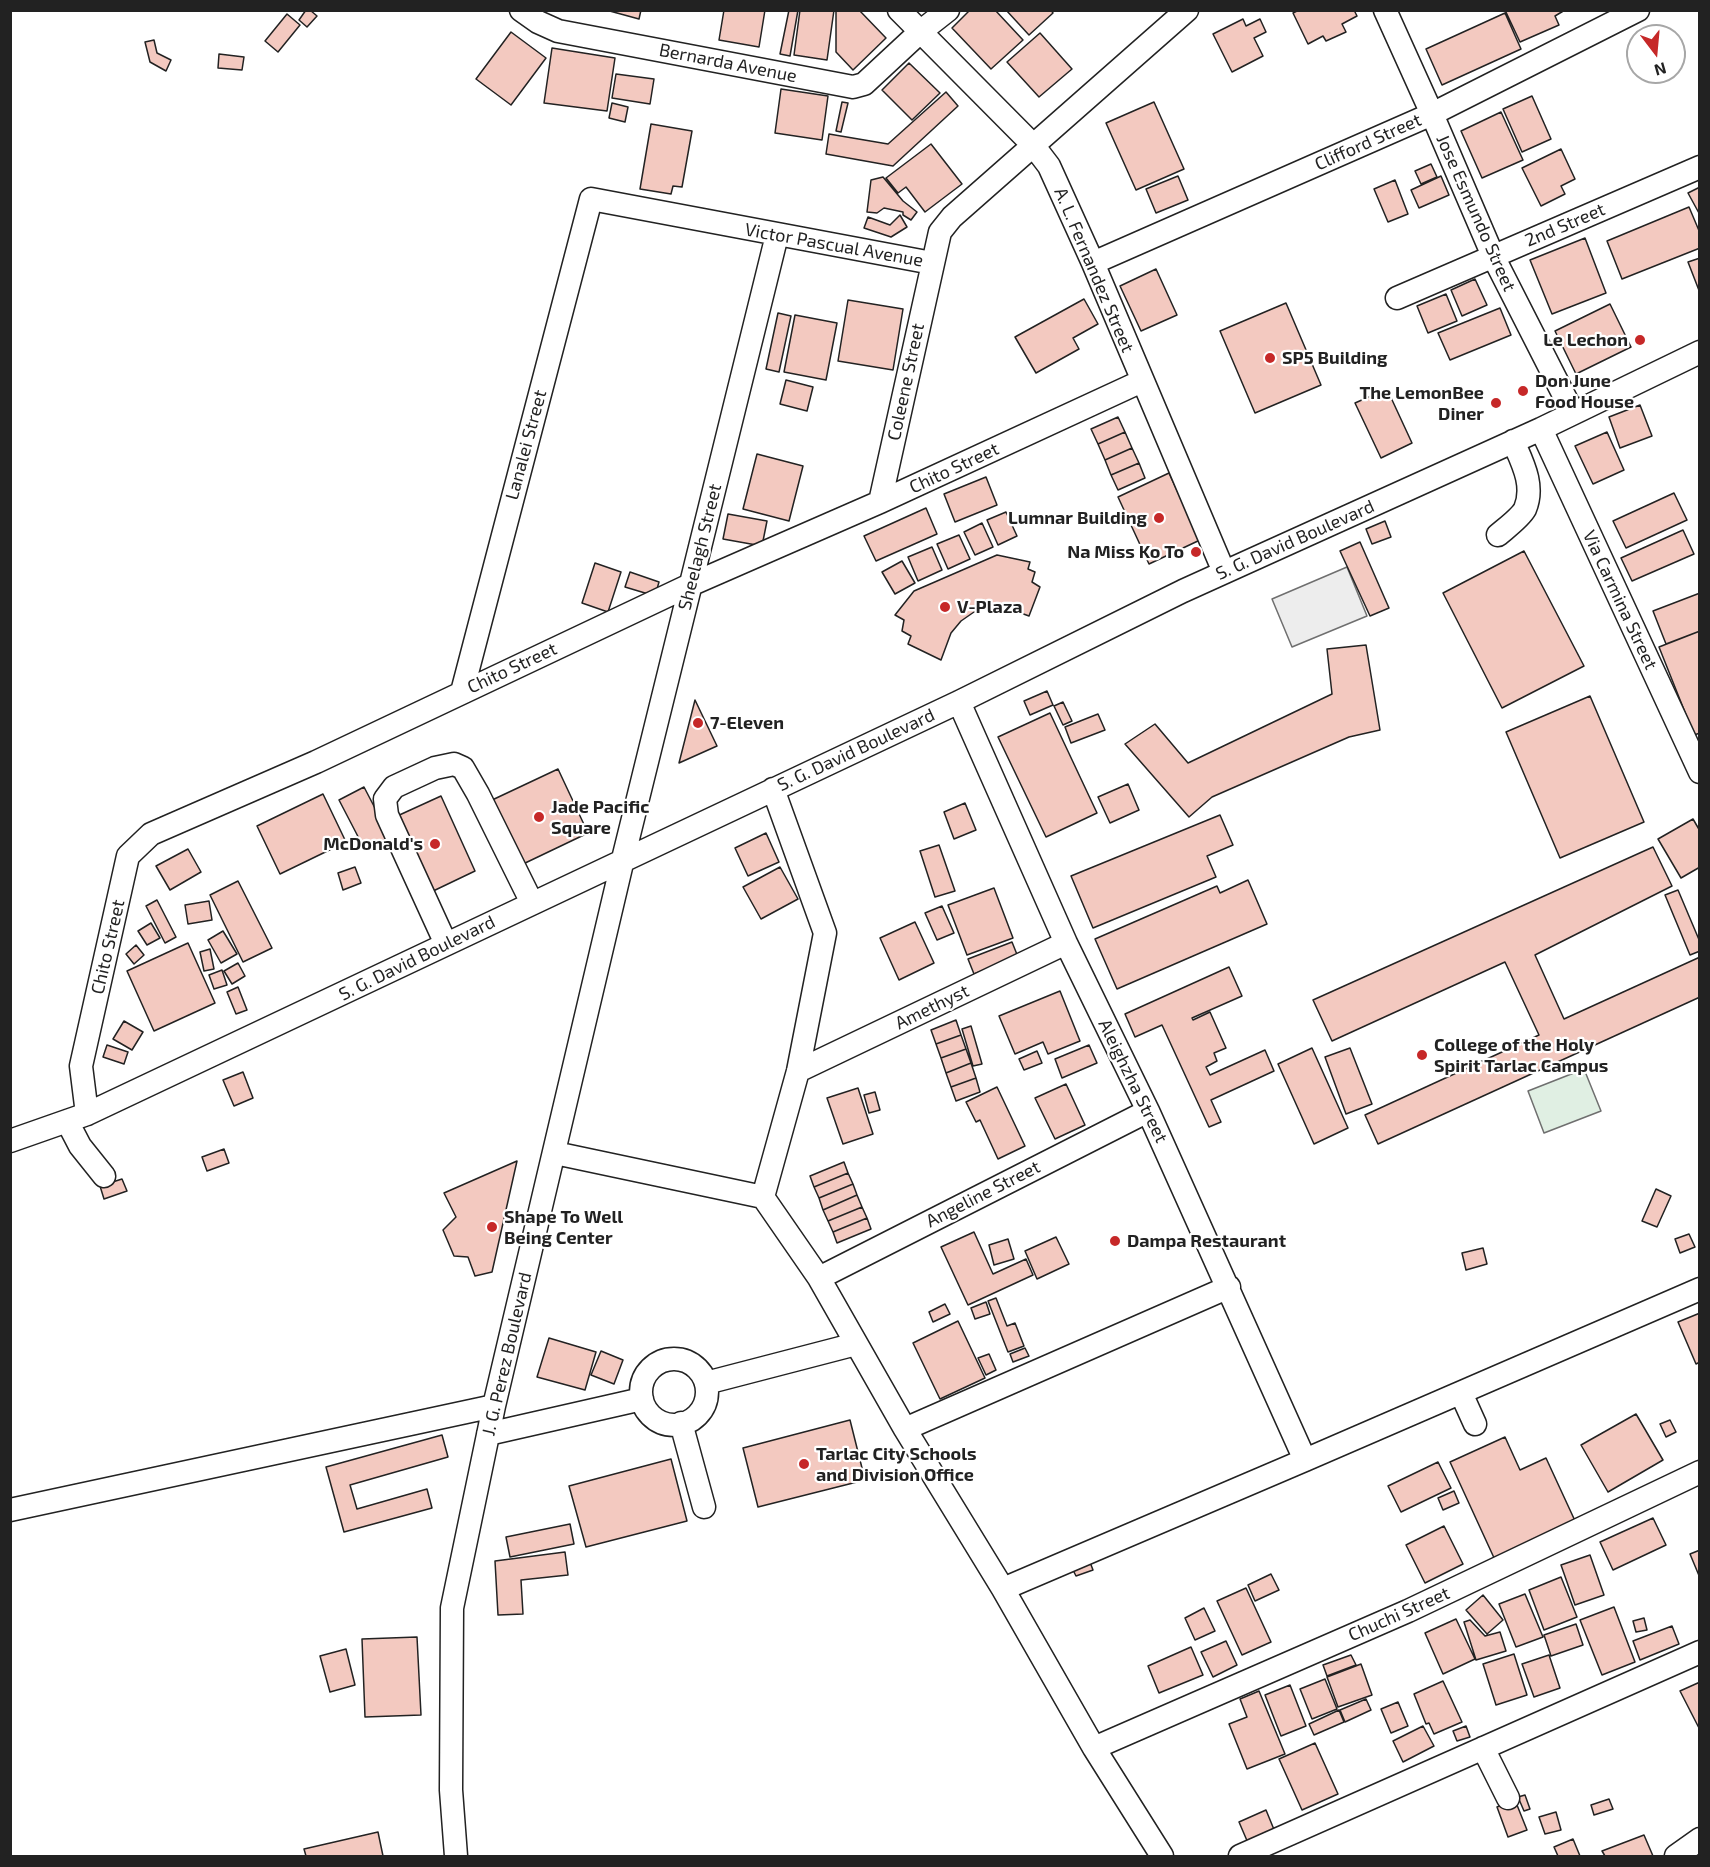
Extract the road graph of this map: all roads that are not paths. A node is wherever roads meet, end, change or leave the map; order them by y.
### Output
1 (521, 10) edge
2 (899, 10) edge
3 (948, 10) edge
4 (1187, 10) edge
5 (1385, 10) edge
6 (1634, 12) edge
7 (920, 32) junction
8 (1432, 114) junction
9 (1033, 145) junction
10 (1700, 167) edge
11 (591, 200) joint
12 (777, 235) junction
13 (1493, 256) junction
14 (932, 263) junction
15 (1093, 263) junction
16 (1397, 298) dead end
17 (1700, 352) edge
18 (1142, 381) junction
19 (1573, 413) junction
20 (1541, 429) junction
21 (1513, 441) junction
22 (880, 502) junction
23 (1498, 535) dead end
24 (1224, 572) junction
25 (690, 585) junction
26 (462, 692) junction
27 (959, 702) junction
28 (1700, 772) edge
29 (773, 789) junction
30 (623, 859) junction
31 (532, 903) junction
32 (1066, 943) junction
33 (446, 944) junction
34 (798, 1071) junction
35 (1148, 1111) junction
36 (77, 1117) junction
37 (10, 1141) edge
38 (555, 1153) junction
39 (104, 1176) dead end
40 (763, 1197) junction
41 (819, 1278) junction
42 (1229, 1287) junction
43 (1700, 1289) edge
44 (856, 1344) junction
45 (706, 1383) junction
46 (1461, 1393) junction
47 (642, 1399) junction
48 (494, 1406) junction
49 (681, 1424) junction
50 (1475, 1424) dead end
51 (905, 1429) junction
52 (488, 1434) junction
53 (1305, 1460) junction
54 (1700, 1472) edge
55 (704, 1507) dead end
56 (10, 1510) edge
57 (1003, 1589) junction
58 (1700, 1652) edge
59 (1094, 1748) junction
60 (1483, 1748) junction
61 (1508, 1798) dead end
62 (1700, 1839) edge
63 (456, 1857) edge
64 (1162, 1857) edge
65 (1240, 1857) edge
66 (1676, 1857) edge

1 - 7 street, Bernarda Avenue
2 - 7 street, A. L. Fernandez Street
3 - 7 street, Bernarda Avenue
4 - 9 street, Victor Pascual Avenue
5 - 8 street, Jose Esmundo Street
6 - 8 street, Clifford Street
7 - 9 street, A. L. Fernandez Street
8 - 13 street, Jose Esmundo Street
8 - 15 street, Clifford Street
9 - 14 street, Victor Pascual Avenue
9 - 15 street, A. L. Fernandez Street
10 - 13 street, 2nd Street
11 - 12 street, Victor Pascual Avenue
11 - 26 street, Lanalei Street
12 - 14 street, Victor Pascual Avenue
12 - 25 street, Sheelagh Street
13 - 16 street, 2nd Street
13 - 19 street, Jose Esmundo Street
14 - 22 street, Coleene Street
15 - 18 street, A. L. Fernandez Street
17 - 19 street, S. G. David Boulevard
18 - 22 street, Chito Street
18 - 24 street, A. L. Fernandez Street
19 - 20 street, S. G. David Boulevard
20 - 21 street, S. G. David Boulevard
20 - 28 street, Via Carmina Street
21 - 23 street
21 - 24 street, S. G. David Boulevard
22 - 25 street, Chito Street
24 - 27 street, S. G. David Boulevard
25 - 26 street, Chito Street
25 - 30 street, Sheelagh Street
26 - 36 street, Chito Street
27 - 29 street, S. G. David Boulevard
27 - 32 street, Aleighzha Street
29 - 30 street, S. G. David Boulevard
29 - 34 street
30 - 31 street, S. G. David Boulevard
30 - 38 street, J. G. Perez Boulevard
31 - 33 street, S. G. David Boulevard
31 - 33 street
32 - 34 street, Amethyst
32 - 35 street, Aleighzha Street
33 - 36 street, S. G. David Boulevard
34 - 40 street
35 - 41 street, Angeline Street
35 - 42 street, Aleighzha Street
36 - 37 street, S. G. David Boulevard
36 - 39 street, Chito Street
38 - 40 street
38 - 48 street, J. G. Perez Boulevard
40 - 41 street
41 - 44 street
42 - 51 street
42 - 53 street, Aleighzha Street
43 - 46 street
44 - 45 street
44 - 51 street
45 - 47 street
45 - 49 street
46 - 50 street
46 - 53 street
47 - 49 street
47 - 52 street
48 - 52 street, J. G. Perez Boulevard
48 - 56 street
49 - 55 street
51 - 57 street
52 - 63 street, J. G. Perez Boulevard
53 - 57 street
54 - 59 street, Chuchi Street
57 - 59 street
58 - 60 street
59 - 64 street
60 - 61 street
60 - 65 street
62 - 66 street

